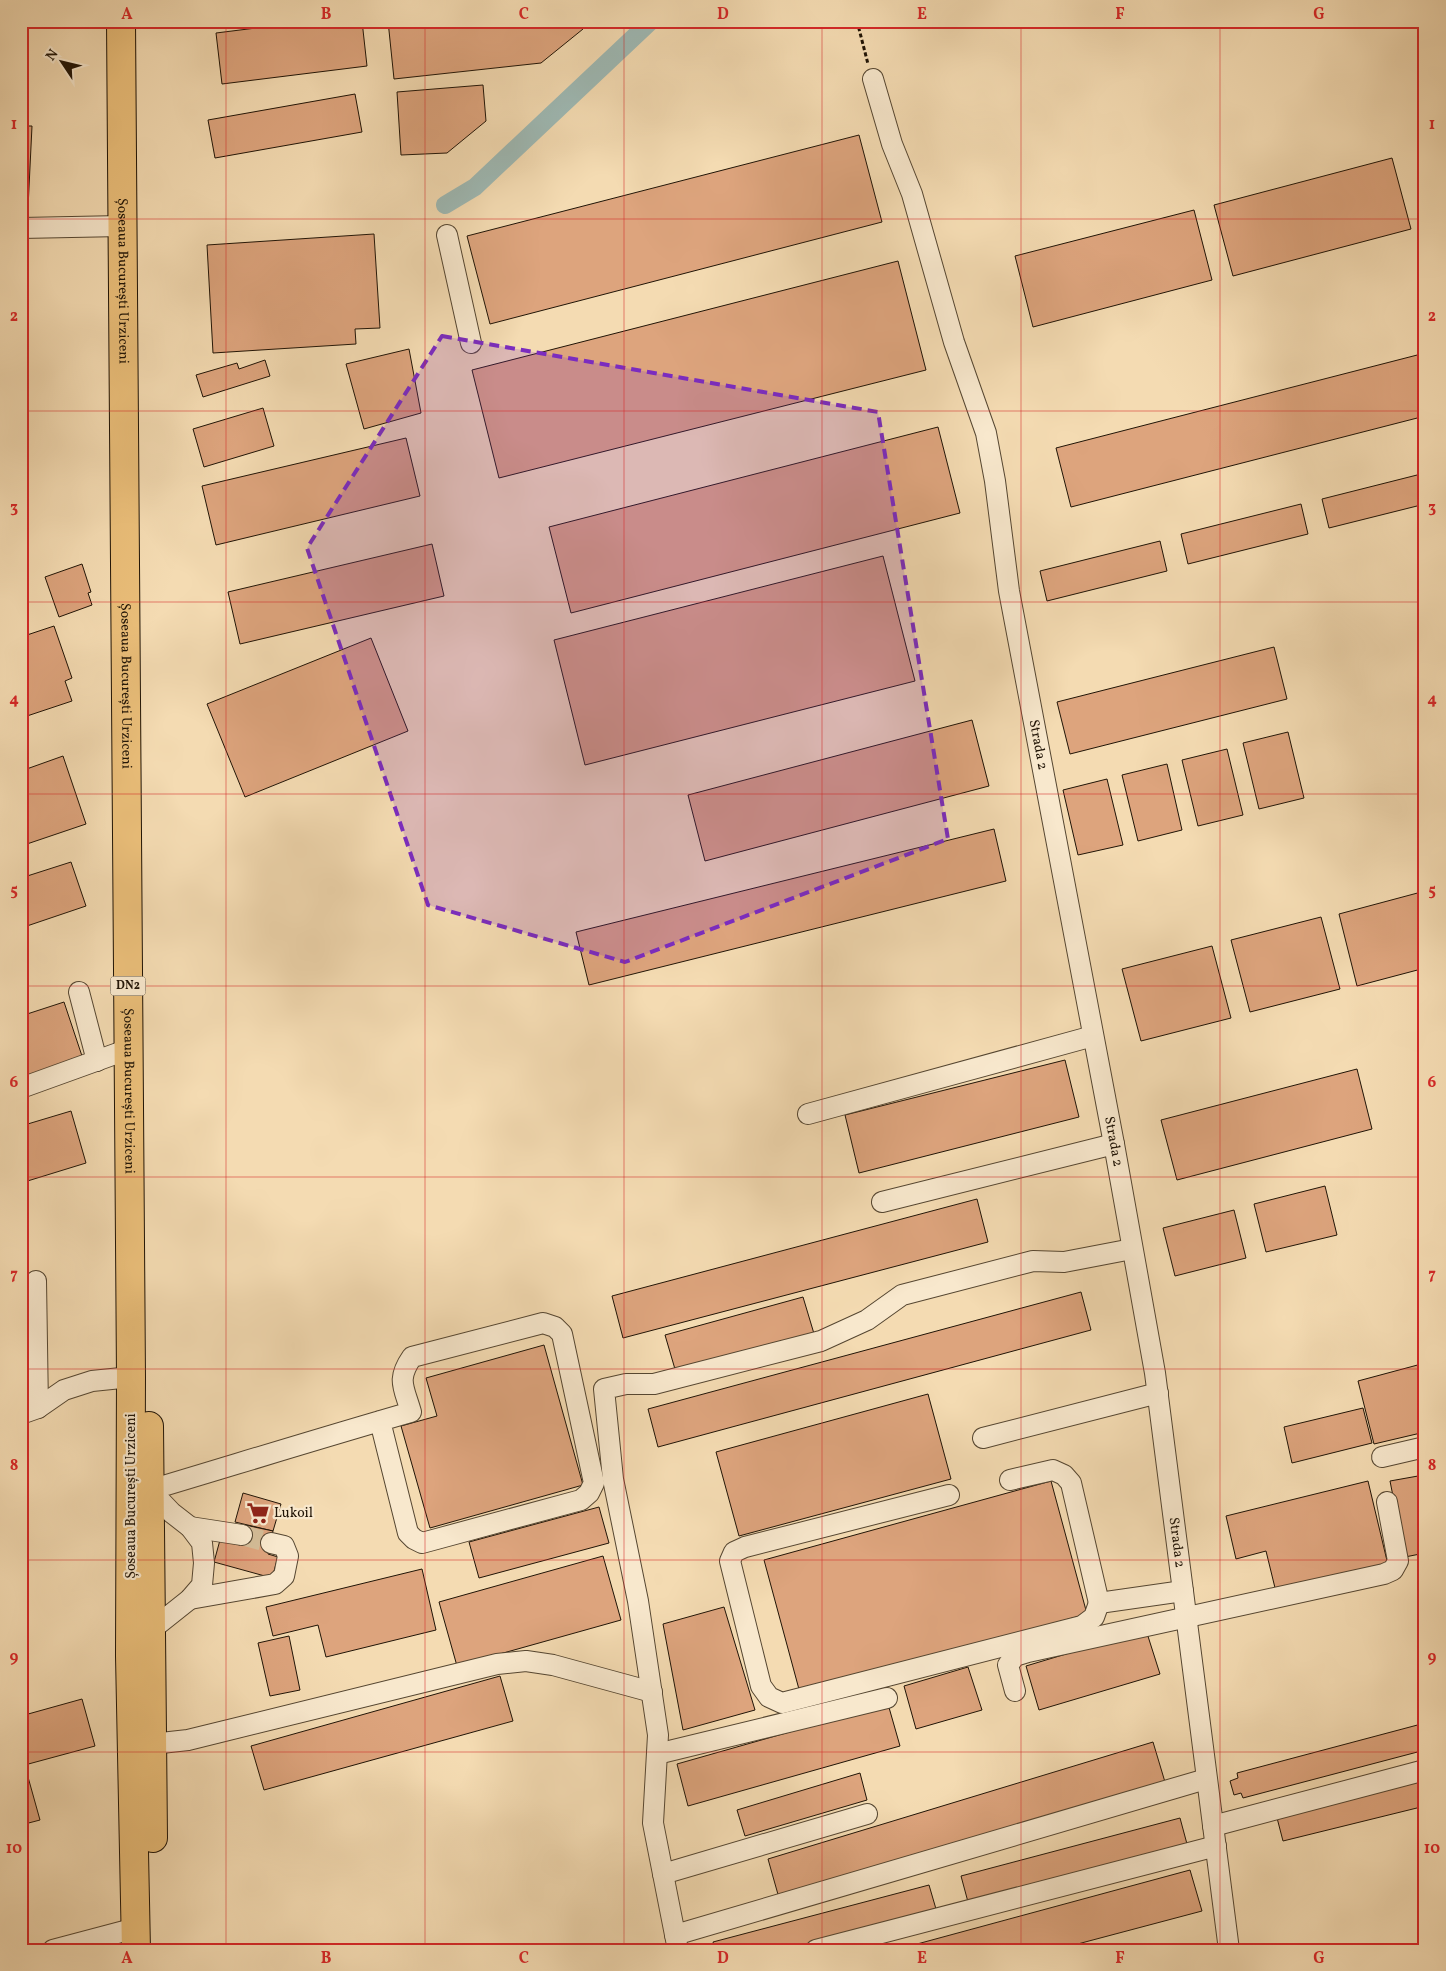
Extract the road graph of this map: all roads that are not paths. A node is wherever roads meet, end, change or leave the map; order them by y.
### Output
1 (121, 21) edge
2 (138, 21) edge
3 (873, 79) road end
4 (122, 226) junction
5 (21, 228) edge
6 (448, 235) dead end
7 (471, 343) dead end
8 (79, 992) dead end
9 (1093, 1036) junction
10 (129, 1050) junction
11 (98, 1061) junction
12 (21, 1088) edge
13 (808, 1114) dead end
14 (1114, 1144) junction
15 (882, 1202) dead end
16 (1132, 1248) junction
17 (36, 1281) dead end
18 (131, 1377) junction
19 (1158, 1393) junction
20 (30, 1411) edge
21 (380, 1421) junction
22 (983, 1438) dead end
23 (1425, 1447) edge
24 (1382, 1457) dead end
25 (1010, 1480) dead end
26 (150, 1490) junction
27 (949, 1495) dead end
28 (1387, 1502) dead end
29 (190, 1528) junction
30 (242, 1535) tunnel mouth
31 (271, 1543) tunnel mouth
32 (1183, 1591) junction
33 (190, 1599) junction
34 (1099, 1603) junction
35 (1186, 1616) junction
36 (150, 1630) junction
37 (1015, 1691) dead end
38 (652, 1692) junction
39 (887, 1698) dead end
40 (152, 1744) junction
41 (657, 1754) junction
42 (1425, 1770) edge
43 (1206, 1779) junction
44 (867, 1814) dead end
45 (1214, 1836) junction
46 (663, 1874) junction
47 (136, 1939) edge
48 (676, 1943) edge
49 (53, 1950) edge
50 (154, 1950) edge
51 (816, 1950) edge
52 (1229, 1950) edge

1 - 4 highway, Șoseaua București Urziceni / DN2
2 - 26 highway, Șoseaua București Urziceni / DN2
3 - 9 lane, Strada 2
4 - 5 lane
4 - 10 highway, Șoseaua București Urziceni / DN2
6 - 7 lane
8 - 11 lane
9 - 13 lane
9 - 14 lane, Strada 2
10 - 11 lane
10 - 18 highway, Șoseaua București Urziceni / DN2
11 - 12 lane
14 - 15 lane
14 - 16 lane, Strada 2
16 - 19 lane, Strada 2
16 - 38 lane
17 - 20 lane
18 - 20 lane
18 - 47 highway, Șoseaua București Urziceni / DN2
19 - 22 lane
19 - 32 lane, Strada 2
21 - 21 lane
21 - 26 lane
23 - 24 lane
25 - 34 lane
26 - 29 lane
26 - 36 highway, Șoseaua București Urziceni / DN2
27 - 34 lane
28 - 35 lane
29 - 30 lane
29 - 33 lane
31 - 33 lane
32 - 34 lane
32 - 35 lane, Strada 2
33 - 36 lane
35 - 37 lane
35 - 43 lane, Strada 2
36 - 40 highway, Șoseaua București Urziceni / DN2
38 - 40 lane
38 - 41 lane
39 - 41 lane
40 - 50 highway, Șoseaua București Urziceni / DN2
41 - 46 lane
42 - 45 lane
43 - 45 lane, Strada 2
43 - 48 lane
44 - 46 lane
45 - 51 lane
45 - 52 lane, Strada 2
46 - 48 lane
47 - 49 lane

